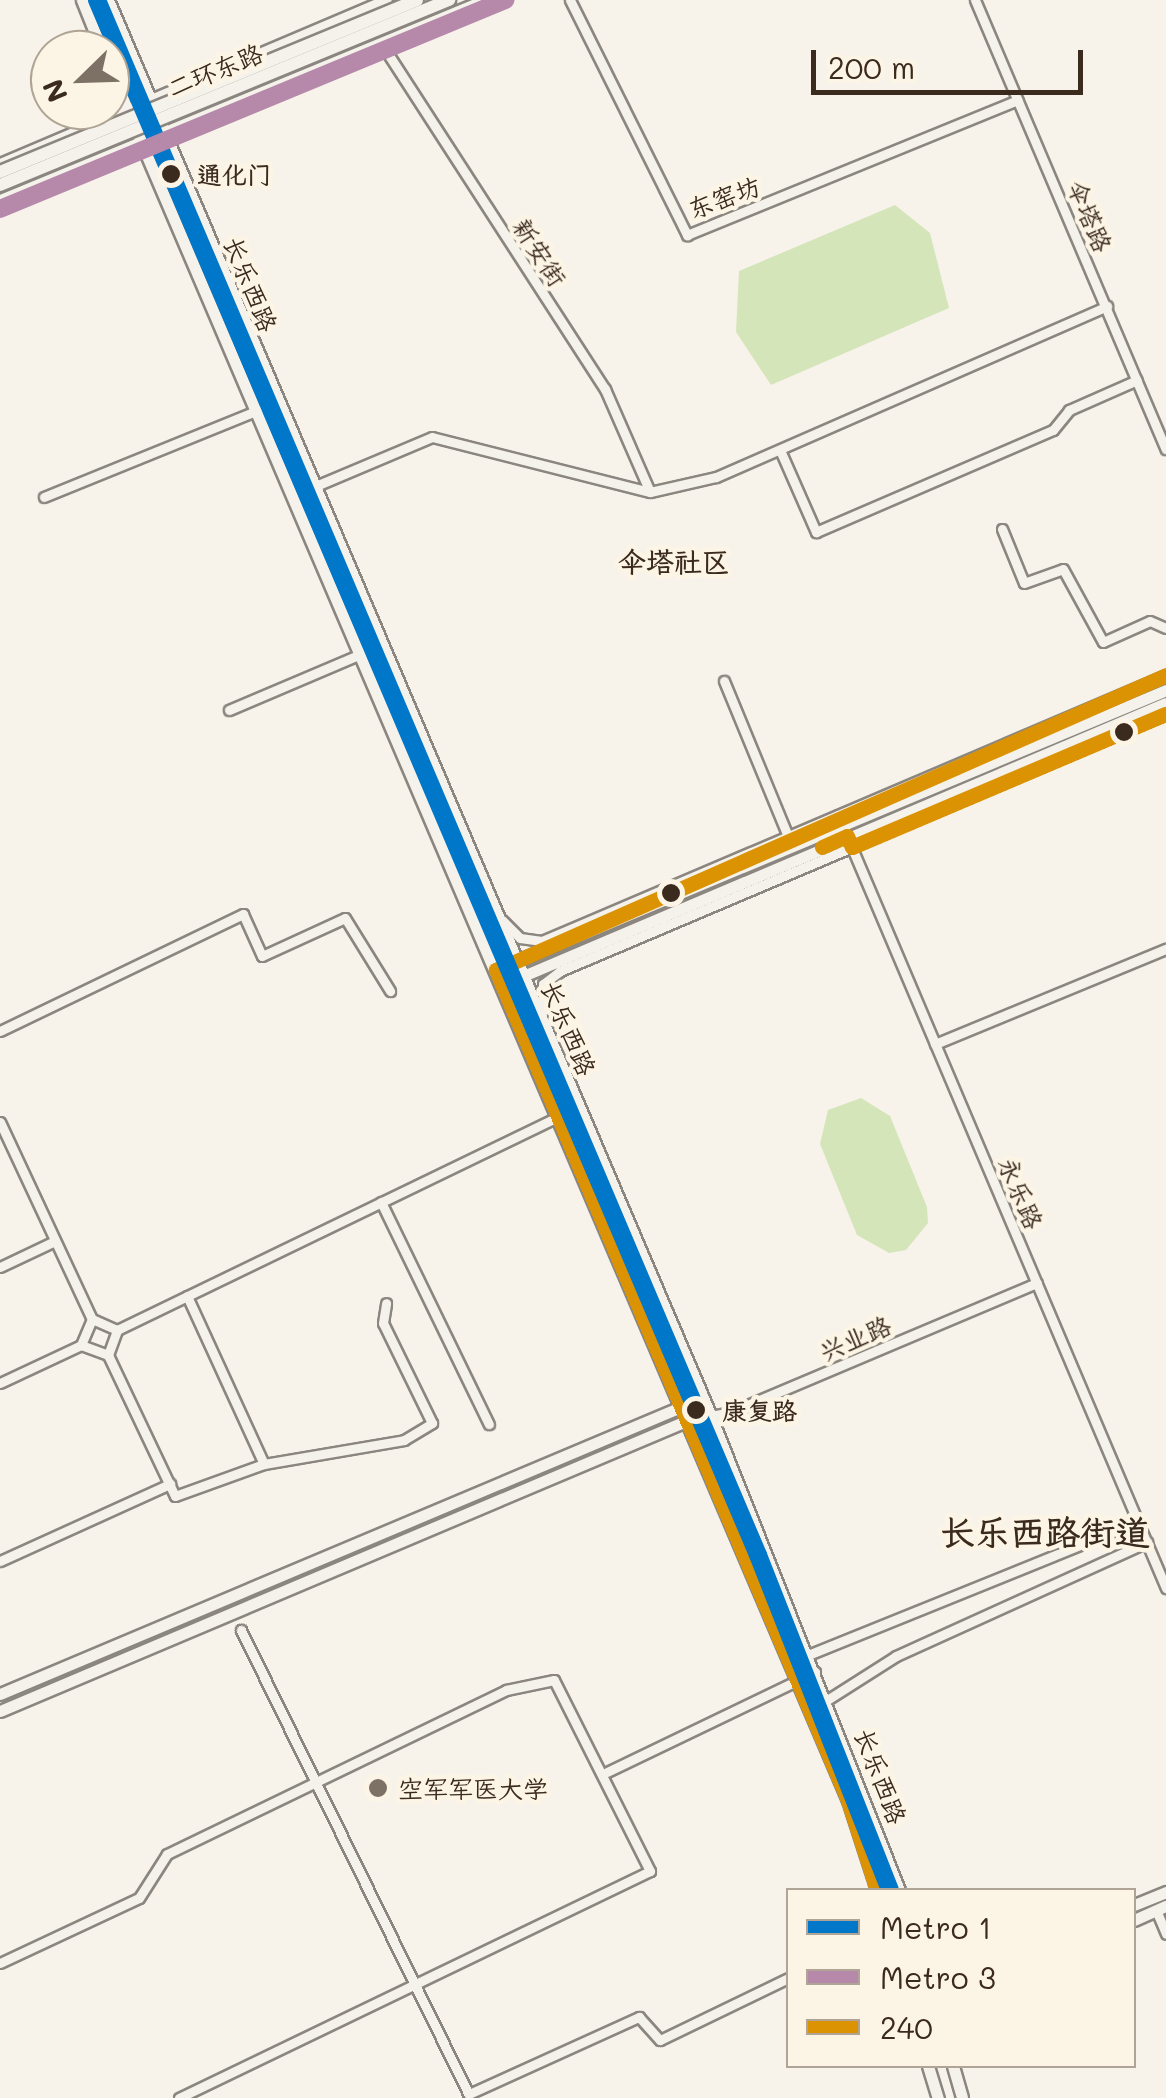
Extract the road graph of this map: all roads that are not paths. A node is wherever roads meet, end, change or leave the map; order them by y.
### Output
1 (82, 0) edge
2 (108, 0) edge
3 (386, 0) edge
4 (417, 0) edge
5 (449, 0) edge
6 (486, 0) edge
7 (570, 0) edge
8 (975, 0) edge
9 (363, 5) edge
10 (94, 30) edge
11 (381, 43) junction
12 (149, 98) junction
13 (1017, 100) junction
14 (130, 108) edge
15 (130, 117) edge
16 (80, 130) edge
17 (164, 132) junction
18 (140, 142) junction
19 (0, 164) edge
20 (0, 172) edge
21 (0, 185) edge
22 (0, 200) edge
23 (1107, 306) junction
24 (1137, 380) junction
25 (258, 410) junction
26 (780, 450) junction
27 (1166, 450) edge
28 (311, 488) junction
29 (650, 492) junction
30 (44, 497) dead end
31 (1002, 529) dead end
32 (1166, 628) edge
33 (363, 653) junction
34 (1166, 674) edge
35 (724, 682) dead end
36 (1166, 690) edge
37 (1166, 702) edge
38 (229, 710) dead end
39 (1166, 714) edge
40 (845, 831) junction
41 (788, 836) junction
42 (490, 900) junction
43 (1166, 949) edge
44 (570, 956) junction
45 (595, 956) junction
46 (516, 962) junction
47 (496, 970) junction
48 (522, 976) junction
49 (502, 985) junction
50 (390, 991) dead end
51 (0, 1031) edge
52 (936, 1044) junction
53 (556, 1055) junction
54 (558, 1117) junction
55 (0, 1122) edge
56 (13, 1150) junction
57 (0, 1157) edge
58 (381, 1202) junction
59 (56, 1241) junction
60 (0, 1267) edge
61 (1037, 1283) junction
62 (187, 1296) junction
63 (386, 1303) dead end
64 (92, 1319) junction
65 (117, 1330) junction
66 (81, 1345) junction
67 (108, 1355) junction
68 (0, 1383) edge
69 (702, 1398) junction
70 (680, 1406) junction
71 (708, 1412) junction
72 (686, 1421) junction
73 (489, 1424) dead end
74 (264, 1464) junction
75 (170, 1484) junction
76 (1138, 1522) junction
77 (1147, 1542) junction
78 (0, 1561) edge
79 (1166, 1588) edge
80 (241, 1630) dead end
81 (808, 1655) junction
82 (815, 1672) junction
83 (795, 1680) junction
84 (0, 1694) edge
85 (827, 1700) junction
86 (0, 1711) edge
87 (607, 1772) junction
88 (318, 1788) junction
89 (876, 1888) edge
90 (898, 1888) edge
91 (1166, 1892) edge
92 (1136, 1904) edge
93 (1161, 1908) edge
94 (1136, 1919) edge
95 (1166, 1934) edge
96 (0, 1962) edge
97 (786, 1979) edge
98 (416, 1982) junction
99 (929, 2068) edge
100 (954, 2068) edge
101 (469, 2095) edge
102 (179, 2098) edge
103 (938, 2098) edge
104 (962, 2098) edge

1 - 10 main road
2 - 12 main road, 长乐西路
3 - 9 main road
4 - 20 highway, 二环东路, bridge
5 - 21 highway, 二环东路, bridge
6 - 11 main road
7 - 13 street, 东窑坊
8 - 13 street, 伞塔路
9 - 12 main road
11 - 17 main road
11 - 29 street, 新安街
12 - 14 main road
12 - 17 main road, 长乐西路
13 - 23 street, 伞塔路
15 - 18 main road, 长乐西路
16 - 19 main road
17 - 18 main road
17 - 28 main road, 长乐西路
18 - 22 main road
18 - 25 main road, 长乐西路
23 - 24 street, 伞塔路
23 - 26 street
24 - 26 street
24 - 27 street, 伞塔路
25 - 30 street
25 - 33 main road, 长乐西路
26 - 29 street
28 - 29 street
28 - 42 main road, 长乐西路
31 - 32 street
33 - 38 street
33 - 47 main road, 长乐西路
34 - 40 street
35 - 41 street
36 - 40 main road
37 - 40 main road
39 - 40 street
40 - 41 street
40 - 44 main road
40 - 45 street
40 - 46 main road
40 - 52 street, 永乐路
41 - 42 street
42 - 46 main road, 长乐西路
43 - 52 street
44 - 45 main road
44 - 48 main road
45 - 53 street
46 - 47 main road
46 - 48 main road, 长乐西路
47 - 49 main road, 长乐西路
48 - 49 main road
48 - 53 main road, 长乐西路
49 - 54 main road, 长乐西路
50 - 51 street
52 - 61 street, 永乐路
53 - 69 main road, 长乐西路
54 - 58 street
54 - 70 main road, 长乐西路
55 - 56 street
56 - 57 street
56 - 59 street
58 - 62 street
58 - 73 street
59 - 60 street
59 - 64 street
61 - 71 street, 兴业路
61 - 76 street, 永乐路
62 - 65 street
62 - 74 street
63 - 74 street
64 - 65 street
64 - 66 street
65 - 67 street
66 - 67 street
66 - 68 street
67 - 75 street
69 - 70 main road
69 - 71 main road, 长乐西路
70 - 72 main road, 长乐西路
70 - 84 main road
71 - 72 street, 兴业路
71 - 81 main road, 长乐西路
72 - 83 main road, 长乐西路
72 - 86 main road
74 - 75 street
75 - 78 street
76 - 77 street, 永乐路
76 - 81 street
77 - 79 street, 永乐路
77 - 85 street
80 - 88 street
81 - 82 main road, 长乐西路
82 - 83 street
82 - 85 main road, 长乐西路
83 - 87 street
83 - 89 main road, 长乐西路
85 - 90 main road, 长乐西路
87 - 88 street
87 - 98 street
88 - 96 street
88 - 98 street
91 - 92 main road
93 - 94 main road
93 - 95 street
97 - 101 street
98 - 101 street
98 - 102 street
99 - 103 main road
100 - 104 main road

